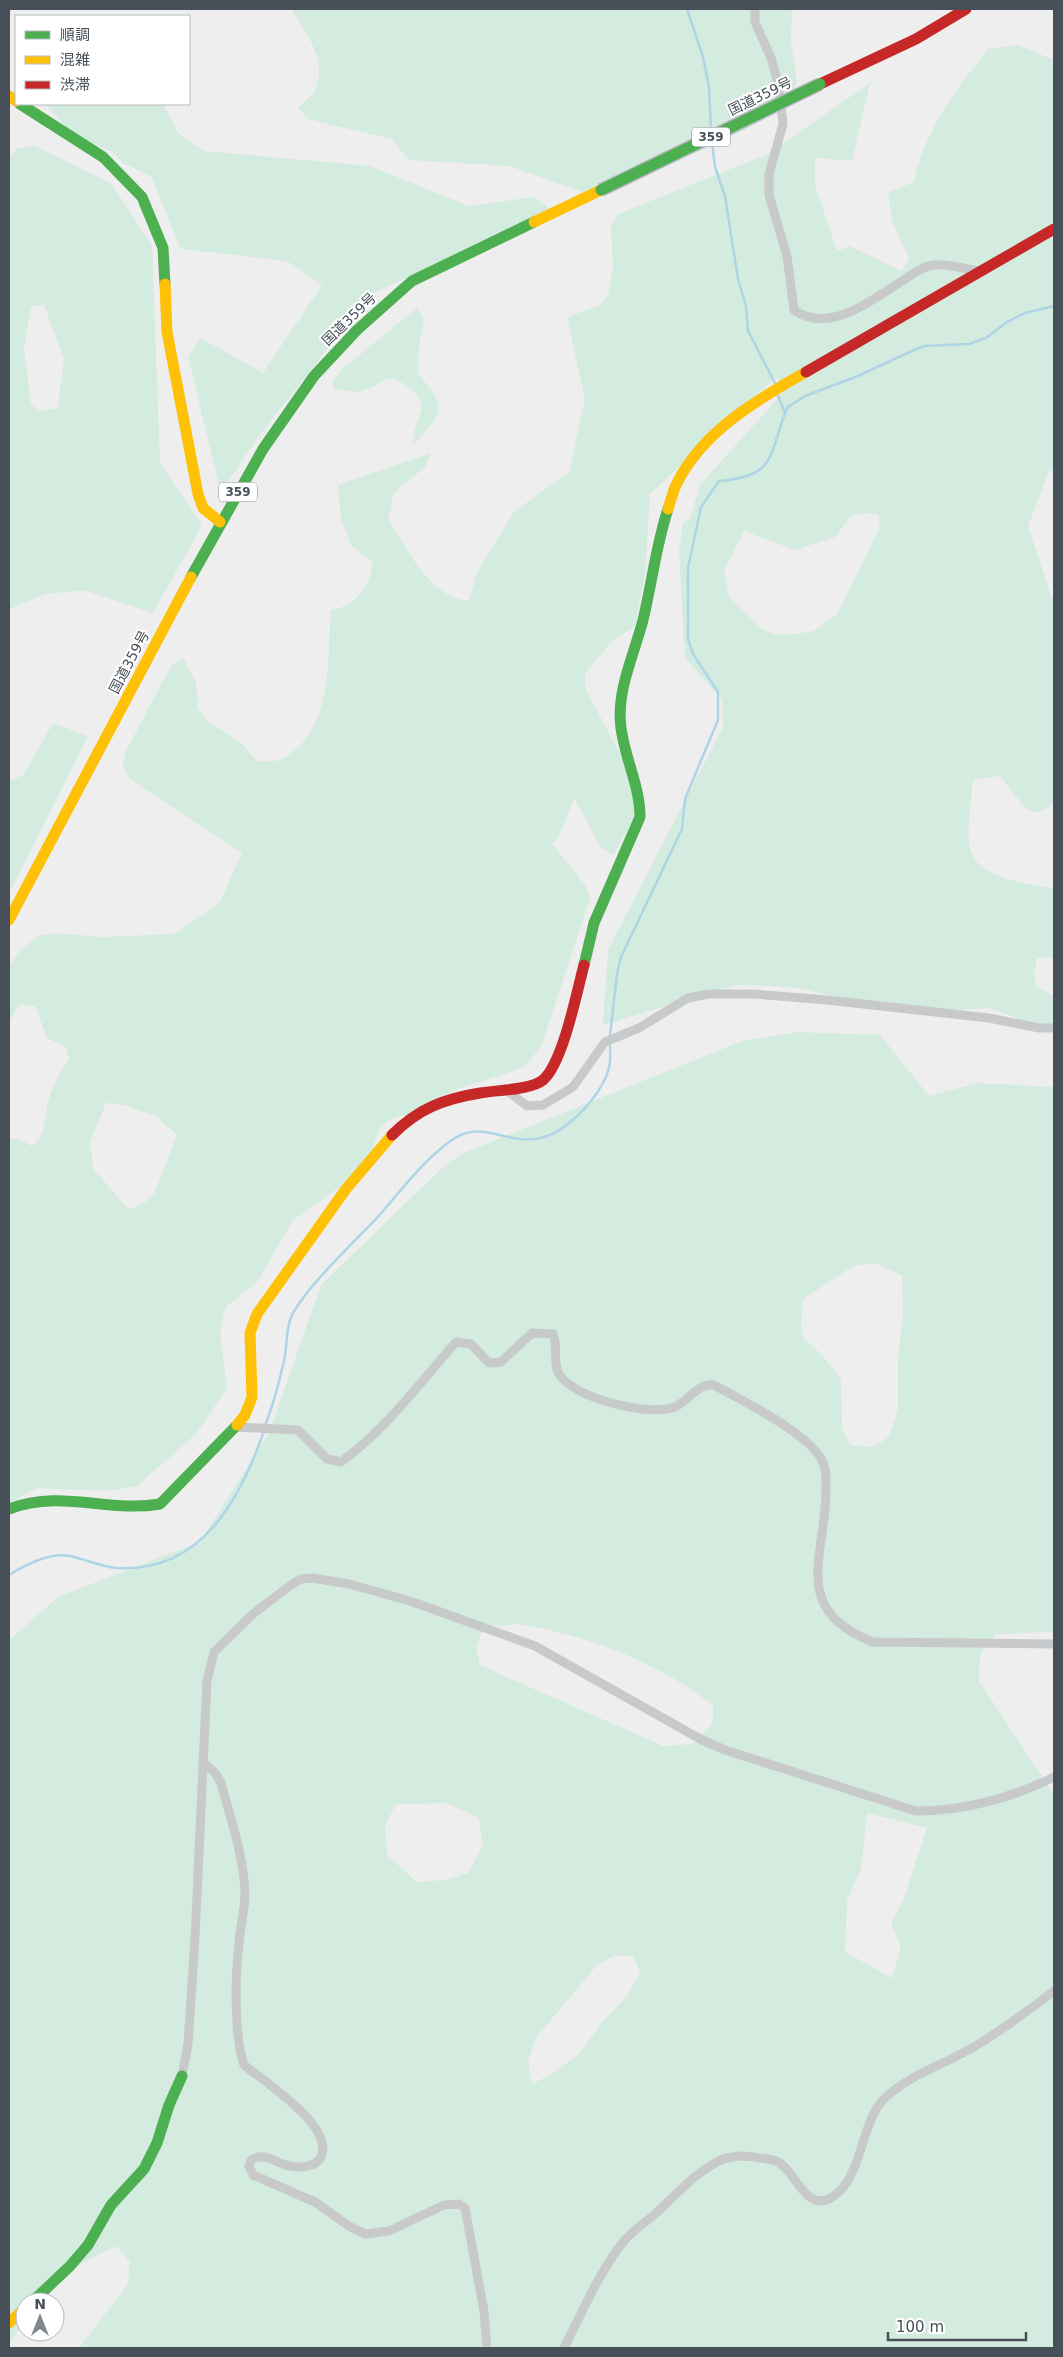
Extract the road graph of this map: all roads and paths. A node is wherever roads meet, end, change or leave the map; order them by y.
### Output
1 (755, 9) edge
2 (942, 9) edge
3 (966, 9) edge
4 (950, 19) junction
5 (22, 105) edge
6 (1054, 229) edge
7 (979, 271) junction
8 (220, 522) junction
9 (9, 920) edge
10 (1054, 1028) edge
11 (505, 1089) junction
12 (236, 1427) junction
13 (9, 1508) edge
14 (1054, 1644) edge
15 (203, 1762) junction
16 (1054, 1777) edge
17 (1054, 1991) edge
18 (182, 2076) joint
19 (43, 2292) edge
20 (487, 2348) edge
21 (564, 2348) edge

1 - 7 street
2 - 4 street
3 - 4 main road, 国道359号 / 359
4 - 8 main road, 国道359号 / 359, bridge
5 - 8 main road
6 - 7 main road
7 - 11 main road
8 - 9 main road, 国道359号 / 359
10 - 11 street
11 - 12 main road
12 - 13 main road
12 - 14 street
15 - 16 street
15 - 18 street
15 - 20 street
17 - 21 street
18 - 19 main road

